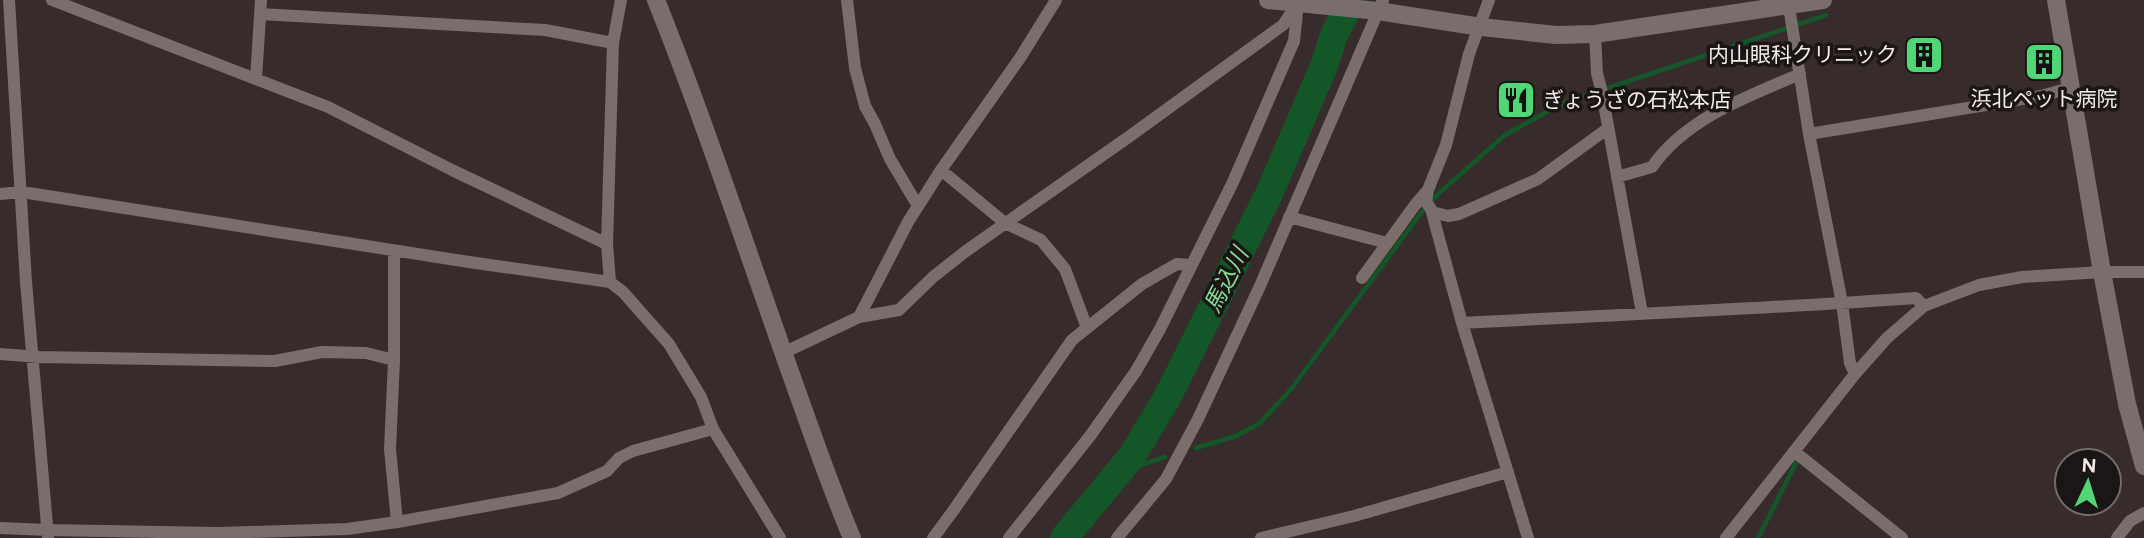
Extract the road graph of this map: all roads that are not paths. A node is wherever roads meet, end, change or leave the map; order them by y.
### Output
1 (9, 0) edge
2 (52, 0) edge
3 (261, 0) edge
4 (621, 0) edge
5 (656, 0) edge
6 (847, 0) edge
7 (1056, 0) edge
8 (1268, 0) edge
9 (1489, 0) edge
10 (1823, 0) edge
11 (2056, 0) edge
12 (1303, 2) edge
13 (1377, 7) edge
14 (1789, 8) edge
15 (260, 14) junction
16 (1481, 27) junction
17 (1595, 34) junction
18 (6, 38) edge
19 (613, 43) junction
20 (1800, 74) junction
21 (256, 79) junction
22 (2070, 88) junction
23 (1607, 129) junction
24 (1810, 134) junction
25 (941, 170) junction
26 (1617, 177) junction
27 (22, 192) junction
28 (1428, 193) junction
29 (0, 194) edge
30 (918, 206) junction
31 (1432, 211) junction
32 (1289, 217) junction
33 (1005, 223) junction
34 (1387, 243) junction
35 (607, 244) junction
36 (394, 251) junction
37 (1191, 265) junction
38 (2102, 272) junction
39 (2144, 272) edge
40 (1362, 278) dead end
41 (610, 282) junction
42 (1842, 303) junction
43 (1924, 306) junction
44 (1642, 313) junction
45 (859, 317) junction
46 (1462, 323) junction
47 (1087, 328) junction
48 (783, 352) junction
49 (0, 354) edge
50 (33, 357) junction
51 (394, 360) junction
52 (1855, 374) junction
53 (713, 429) junction
54 (1795, 452) junction
55 (2144, 466) edge
56 (1508, 472) junction
57 (2144, 513) edge
58 (397, 522) junction
59 (0, 528) edge
60 (48, 534) edge
61 (221, 536) edge
62 (1896, 536) edge
63 (780, 538) edge
64 (852, 538) edge
65 (933, 538) edge
66 (1009, 538) edge
67 (1116, 538) edge
68 (1261, 538) edge
69 (1528, 538) edge
70 (1726, 538) edge
71 (2117, 538) edge

1 - 18 street
2 - 21 street
3 - 15 street
4 - 19 street
5 - 48 main road
6 - 30 street
7 - 25 street
8 - 12 main road
9 - 16 street
10 - 14 main road
11 - 22 main road
12 - 13 main road
12 - 33 street
12 - 37 street
13 - 16 main road
13 - 32 street
14 - 17 main road
14 - 20 street
15 - 19 street
15 - 21 street
16 - 17 main road
16 - 28 street
17 - 23 street
18 - 27 street
19 - 35 street
20 - 24 street
20 - 26 street
21 - 35 street
22 - 24 street
22 - 38 main road
23 - 26 street
23 - 31 street
24 - 42 street
25 - 30 street
25 - 33 street
26 - 44 street
27 - 29 street
27 - 36 street
27 - 50 street
28 - 31 street
28 - 34 street
30 - 45 street
31 - 46 street
32 - 34 street
32 - 67 street
33 - 45 street
33 - 47 street
34 - 40 street
35 - 41 street
36 - 41 street
36 - 51 street
37 - 47 street
37 - 66 street
38 - 39 street
38 - 43 street
38 - 55 main road
41 - 53 street
42 - 43 street
42 - 44 street
42 - 52 street
43 - 52 street
44 - 46 street
45 - 48 street
46 - 56 street
47 - 65 street
48 - 64 main road
49 - 50 street
50 - 51 street
50 - 60 street
51 - 58 street
52 - 54 street
53 - 58 street
53 - 63 street
54 - 62 street
54 - 70 street
56 - 68 street
56 - 69 street
57 - 71 street
58 - 61 street
59 - 60 street
60 - 61 street

